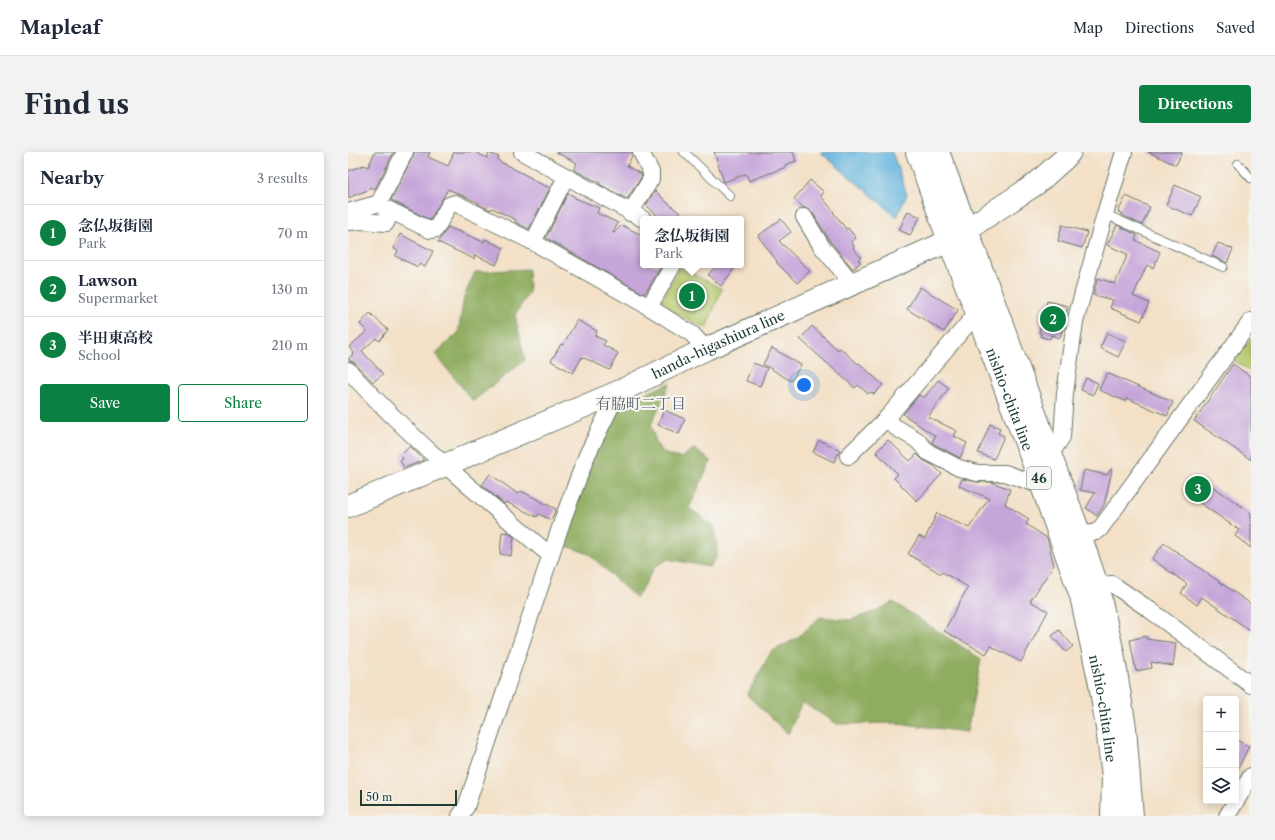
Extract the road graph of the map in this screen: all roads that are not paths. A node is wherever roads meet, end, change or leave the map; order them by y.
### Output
1 (405, 152) edge
2 (522, 152) edge
3 (641, 152) edge
4 (684, 152) edge
5 (917, 152) edge
6 (938, 152) edge
7 (1070, 152) edge
8 (1124, 152) edge
9 (1238, 164) dead end
10 (566, 177) junction
11 (1251, 178) edge
12 (730, 196) dead end
13 (386, 207) junction
14 (348, 212) edge
15 (1105, 214) junction
16 (636, 216) edge
17 (804, 217) dead end
18 (348, 222) edge
19 (966, 229) junction
20 (949, 241) junction
21 (533, 242) junction
22 (1223, 267) dead end
23 (671, 268) edge
24 (853, 284) junction
25 (649, 307) junction
26 (977, 313) junction
27 (1251, 321) edge
28 (706, 349) junction
29 (348, 370) edge
30 (618, 392) junction
31 (886, 419) junction
32 (1050, 455) junction
33 (848, 456) dead end
34 (444, 465) junction
35 (1042, 486) junction
36 (348, 506) edge
37 (1080, 535) junction
38 (551, 556) junction
39 (1097, 585) junction
40 (1251, 685) edge
41 (1251, 776) edge
42 (460, 816) edge
43 (1112, 816) edge
44 (1132, 816) edge
45 (1227, 816) edge

1 - 13 street
2 - 10 street
3 - 16 street
4 - 12 lane
5 - 20 main road, nishio-chita line / 46
6 - 19 main road, nishio-chita line / 46
7 - 19 main road, handa-higashiura line
8 - 15 street
9 - 11 lane
10 - 16 street
10 - 21 street
13 - 14 street
13 - 18 street
13 - 21 street
15 - 22 lane
15 - 32 street
17 - 24 street
19 - 20 main road, handa-higashiura line
19 - 32 main road, nishio-chita line / 46
20 - 24 main road, handa-higashiura line
20 - 26 main road, nishio-chita line / 46
21 - 25 street
23 - 25 street
24 - 28 main road, handa-higashiura line
25 - 28 street
26 - 31 street
26 - 35 main road, nishio-chita line / 46
27 - 37 street
28 - 30 main road, handa-higashiura line
29 - 34 street
30 - 34 main road, handa-higashiura line
30 - 38 street
31 - 33 street
31 - 35 street
32 - 37 main road, nishio-chita line / 46
34 - 36 main road, handa-higashiura line
34 - 38 street
35 - 43 main road, nishio-chita line / 46
37 - 39 main road, nishio-chita line / 46
38 - 42 street
39 - 40 street
39 - 44 main road, nishio-chita line / 46
41 - 45 street

